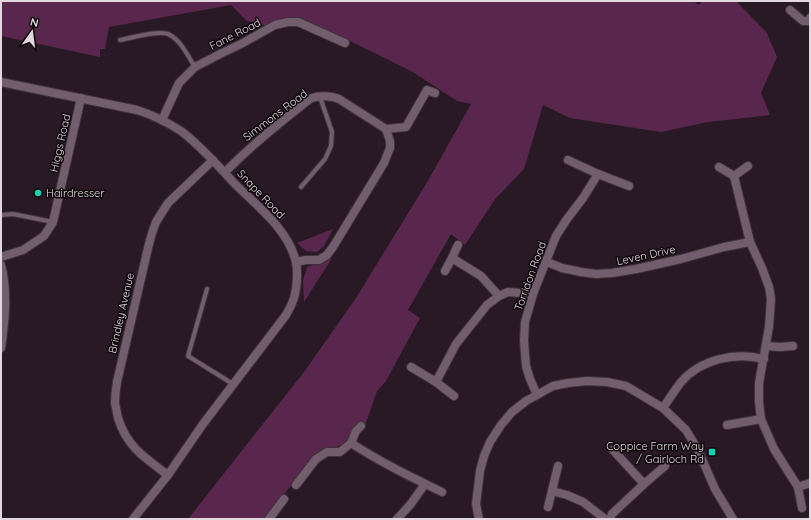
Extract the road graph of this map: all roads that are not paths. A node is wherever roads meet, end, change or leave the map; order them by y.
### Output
1 (790, 10) dead end
2 (810, 18) edge
3 (120, 40) dead end
4 (345, 43) dead end
5 (195, 67) junction
6 (1, 82) edge
7 (435, 93) dead end
8 (320, 97) junction
9 (81, 98) junction
10 (162, 120) junction
11 (386, 129) junction
12 (213, 160) junction
13 (568, 160) dead end
14 (748, 166) dead end
15 (719, 167) dead end
16 (224, 172) junction
17 (598, 174) junction
18 (734, 176) junction
19 (629, 186) dead end
20 (301, 187) dead end
21 (1, 215) edge
22 (53, 222) junction
23 (750, 242) junction
24 (458, 245) dead end
25 (1, 257) edge
26 (452, 258) junction
27 (296, 262) junction
28 (547, 262) junction
29 (1, 265) edge
30 (445, 272) dead end
31 (207, 289) dead end
32 (533, 294) junction
33 (499, 296) junction
34 (766, 346) junction
35 (793, 346) dead end
36 (1, 348) edge
37 (764, 359) junction
38 (410, 367) dead end
39 (436, 382) junction
40 (234, 385) junction
41 (537, 395) junction
42 (454, 396) dead end
43 (663, 408) junction
44 (761, 419) junction
45 (727, 425) dead end
46 (362, 426) dead end
47 (351, 443) junction
48 (614, 450) dead end
49 (558, 466) dead end
50 (665, 466) dead end
51 (168, 475) junction
52 (810, 483) edge
53 (425, 484) junction
54 (644, 484) junction
55 (296, 485) dead end
56 (798, 487) junction
57 (552, 491) junction
58 (442, 492) dead end
59 (284, 499) dead end
60 (548, 507) dead end
61 (802, 508) dead end
62 (133, 519) edge
63 (269, 519) edge
64 (397, 519) edge
65 (479, 519) edge
66 (605, 519) edge
67 (610, 519) edge
68 (733, 519) edge

1 - 2 street
3 - 5 lane
4 - 5 street, Fane Road
5 - 10 street, Fane Road
6 - 9 street, Snape Road
7 - 11 street
8 - 11 street, Simmons Road
8 - 16 street, Simmons Road
8 - 20 lane
9 - 10 street, Snape Road
9 - 22 street, Higgs Road
10 - 12 street, Snape Road
11 - 27 street
12 - 16 street, Snape Road
12 - 51 street, Brindley Avenue
13 - 17 street
14 - 18 street
15 - 18 street
16 - 27 street, Snape Road
17 - 19 street
17 - 28 street, Torridon Road
18 - 23 street
21 - 22 lane
22 - 25 street, Higgs Road
23 - 28 street, Leven Drive
23 - 34 street
24 - 26 street
26 - 30 street
26 - 33 street
27 - 40 street, Snape Road
28 - 32 street, Torridon Road
29 - 36 street
31 - 40 lane
32 - 33 street
32 - 41 street, Torridon Road
33 - 39 street
34 - 35 street
34 - 37 street
37 - 43 street
37 - 44 street
38 - 39 street
39 - 42 street
40 - 51 street, Snape Road
41 - 43 street
41 - 65 street
43 - 68 street
44 - 45 street
44 - 56 street
46 - 47 street
47 - 53 street
47 - 55 street
48 - 54 street
49 - 57 street
50 - 54 street
51 - 62 street, Snape Road
52 - 56 street
53 - 58 street
53 - 64 street
54 - 67 street
56 - 61 street
57 - 60 street
57 - 66 street
59 - 63 street

